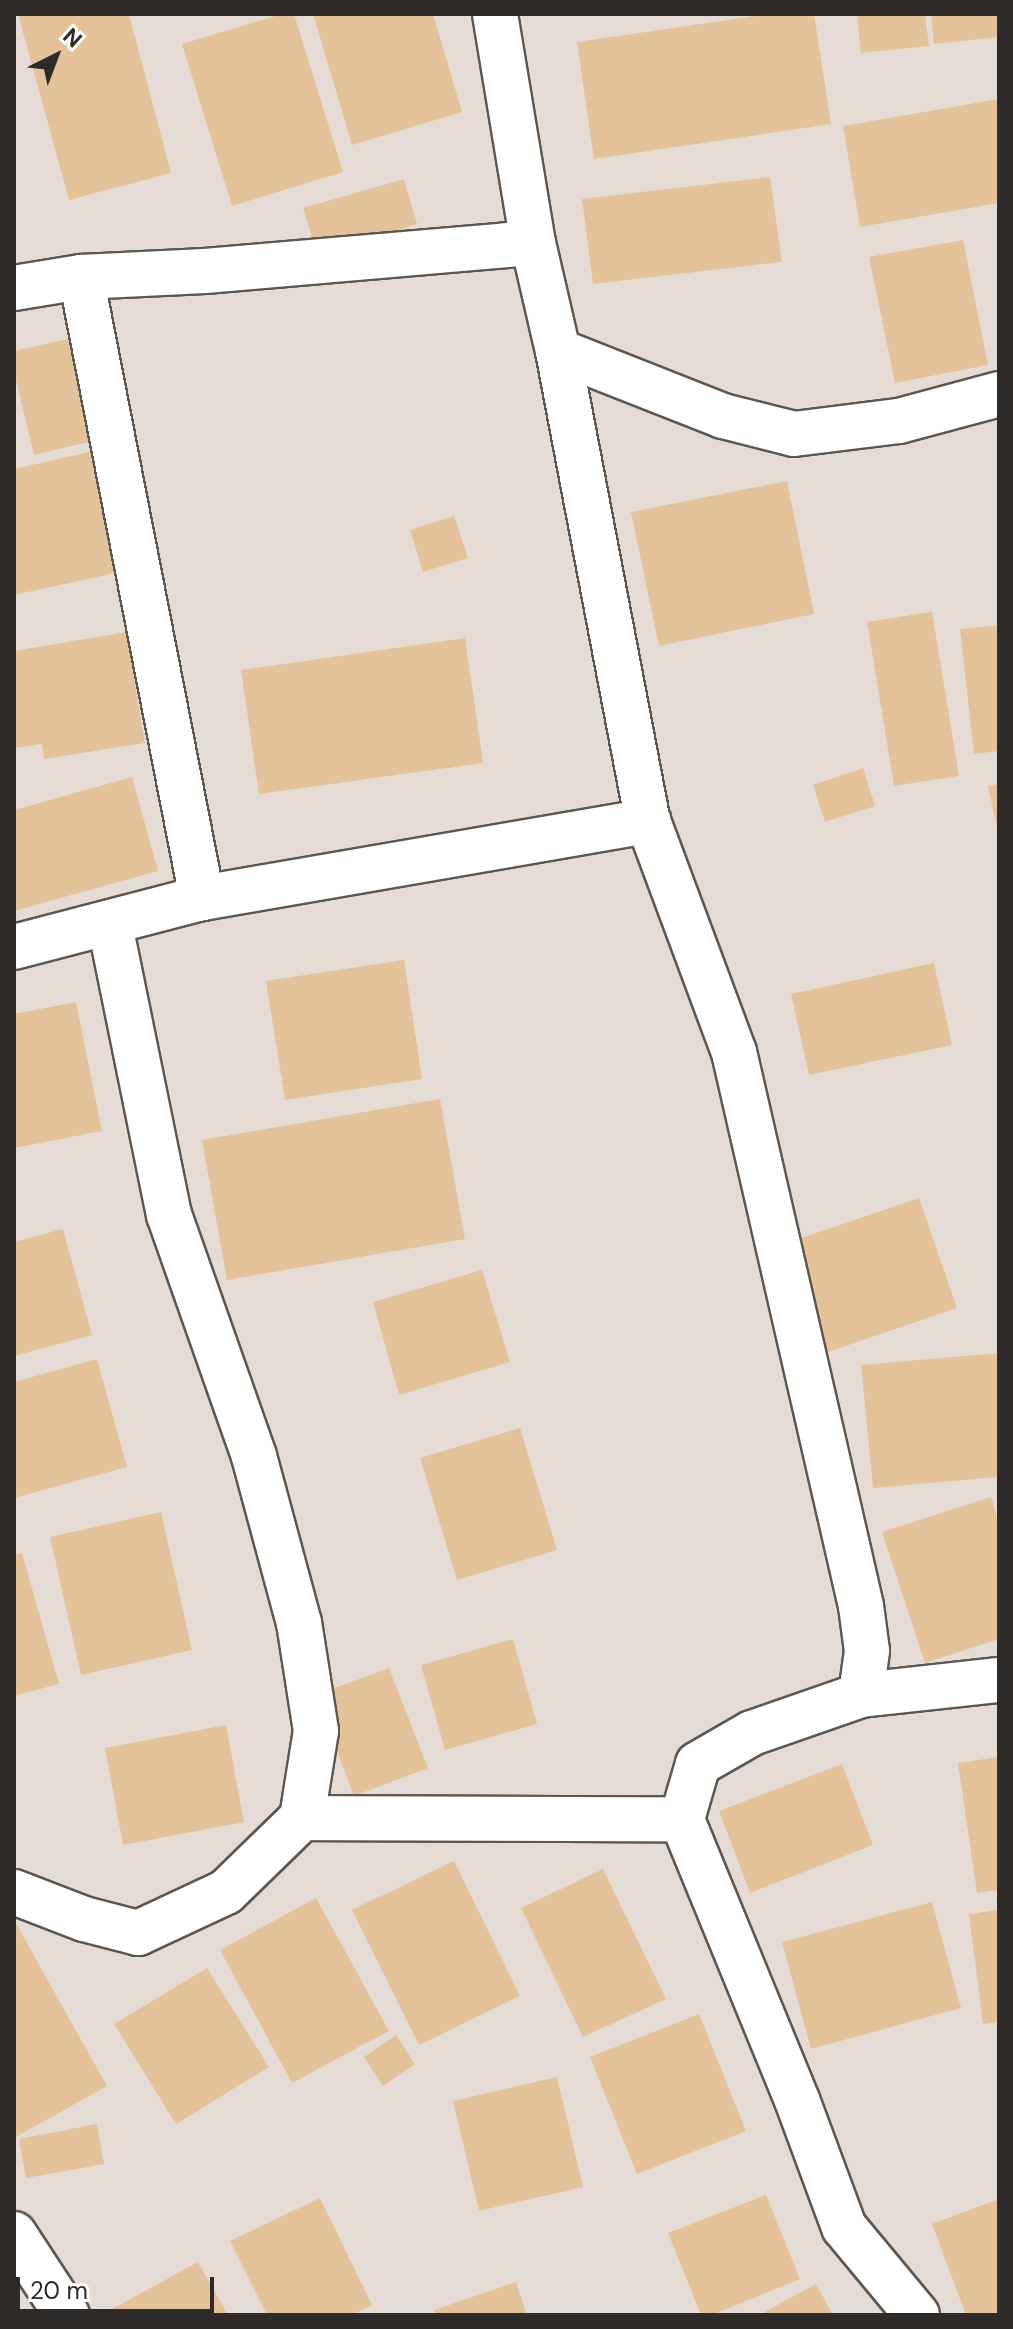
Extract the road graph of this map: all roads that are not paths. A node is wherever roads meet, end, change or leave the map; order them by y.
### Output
1 (495, 14) edge
2 (533, 243) junction
3 (81, 277) junction
4 (14, 288) edge
5 (558, 351) junction
6 (999, 394) edge
7 (648, 821) junction
8 (202, 898) junction
9 (110, 924) junction
10 (14, 947) edge
11 (999, 1680) edge
12 (861, 1695) junction
13 (302, 1818) junction
14 (682, 1819) junction
15 (14, 1892) edge
16 (14, 2234) edge
17 (67, 2315) edge
18 (917, 2315) edge

1 - 2 street
2 - 3 street
2 - 5 street
3 - 4 street
3 - 8 street
5 - 6 street
5 - 7 street
7 - 8 street
7 - 12 street
8 - 9 street
9 - 10 street
9 - 13 street
11 - 12 street
12 - 14 street
13 - 14 street
13 - 15 street
14 - 18 street
16 - 17 street

